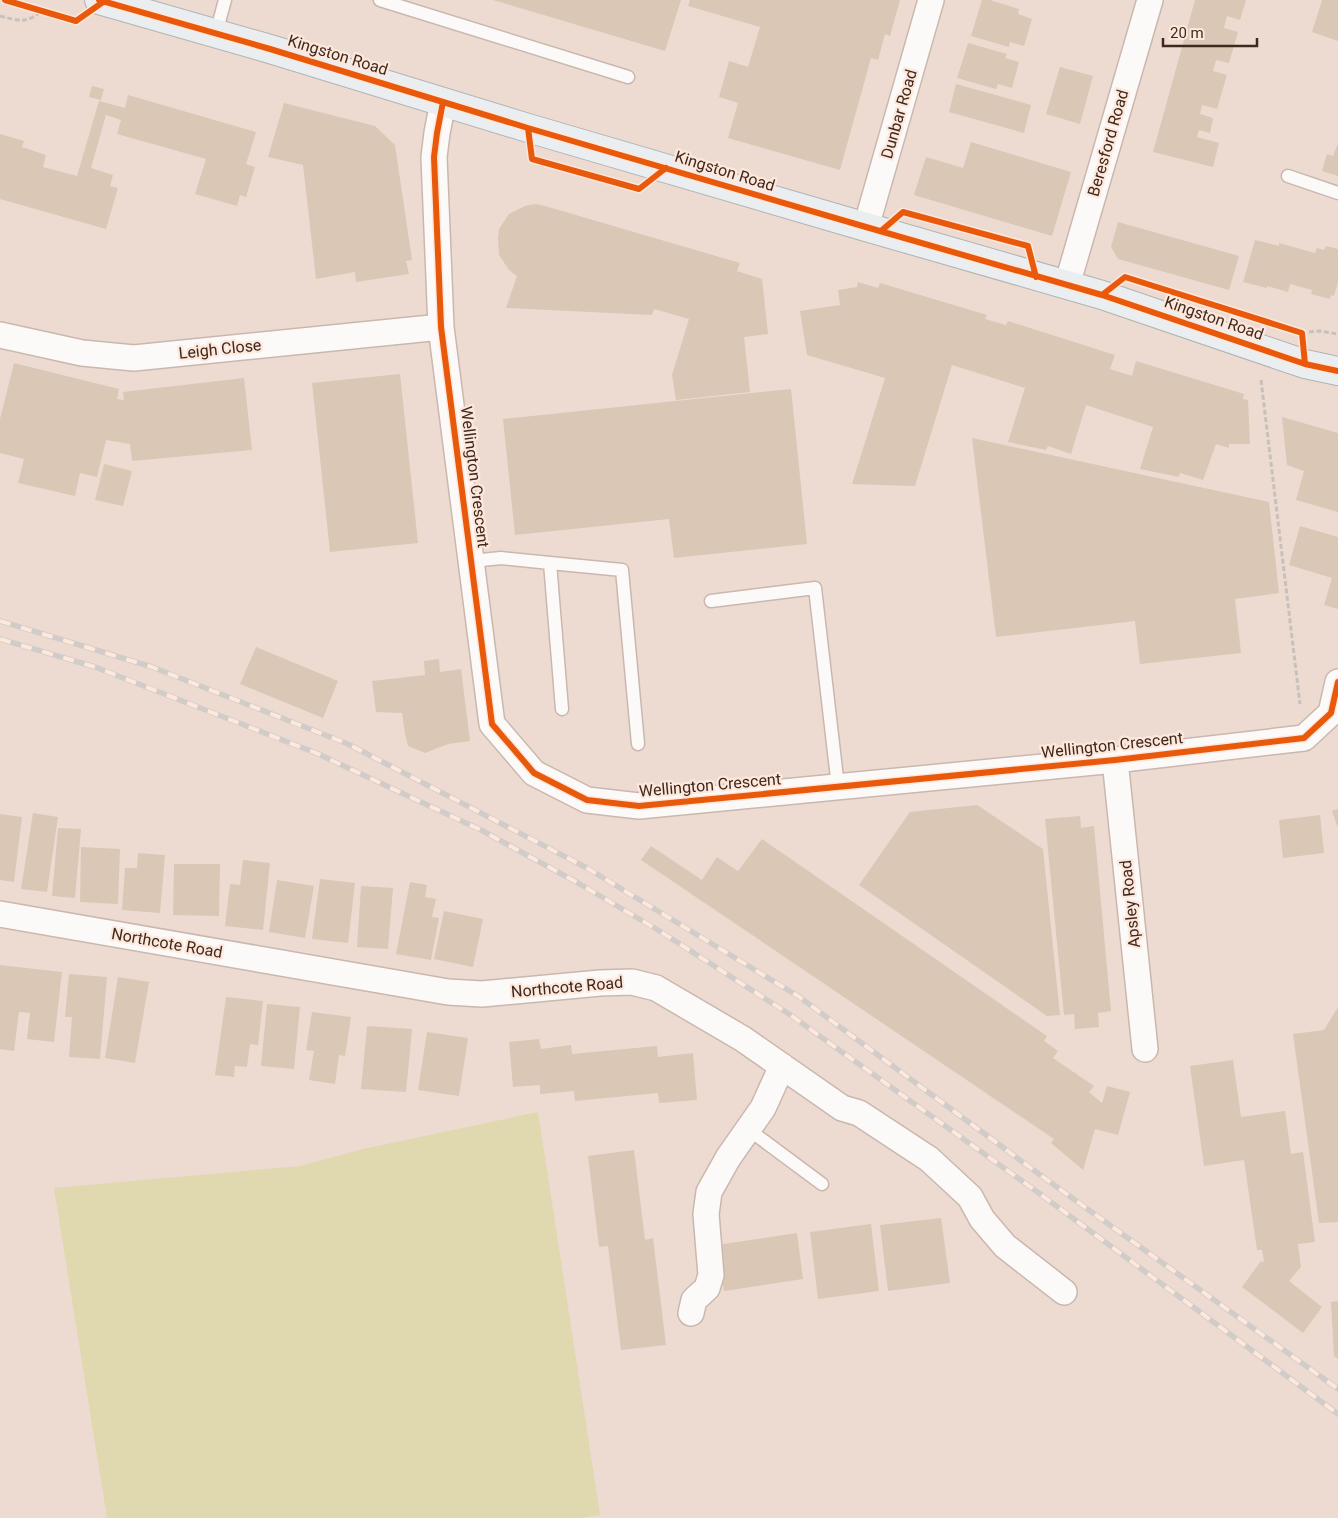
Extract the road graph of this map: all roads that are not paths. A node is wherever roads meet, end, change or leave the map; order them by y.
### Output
1 (98, 0) edge
2 (225, 0) edge
3 (380, 0) edge
4 (931, 0) edge
5 (1150, 0) edge
6 (216, 33) junction
7 (628, 77) dead end
8 (443, 102) junction
9 (1288, 176) dead end
10 (1338, 193) edge
11 (866, 228) junction
12 (1067, 285) junction
13 (442, 326) junction
14 (0, 335) edge
15 (1337, 369) edge
16 (472, 561) junction
17 (550, 563) junction
18 (711, 601) dead end
19 (1338, 682) edge
20 (562, 709) dead end
21 (638, 744) dead end
22 (1115, 760) junction
23 (838, 786) junction
24 (0, 914) edge
25 (1145, 1049) dead end
26 (782, 1066) junction
27 (748, 1129) junction
28 (822, 1184) dead end
29 (1064, 1292) dead end
30 (691, 1314) dead end

1 - 6 main road, Kingston Road
2 - 6 lane
3 - 7 lane
4 - 11 street, Dunbar Road
5 - 12 street, Beresford Road
6 - 8 main road, Kingston Road
8 - 11 main road, Kingston Road
8 - 13 street, Wellington Crescent
9 - 10 lane
11 - 12 main road, Kingston Road
12 - 15 main road, Kingston Road
13 - 14 street, Leigh Close
13 - 16 street, Wellington Crescent
16 - 17 lane
16 - 23 street, Wellington Crescent
17 - 20 lane
17 - 21 lane
18 - 23 lane
19 - 22 street, Wellington Crescent
22 - 23 street, Wellington Crescent
22 - 25 street, Apsley Road
24 - 26 street, Northcote Road
26 - 27 street
26 - 29 street, Northcote Road
27 - 28 lane
27 - 30 street

